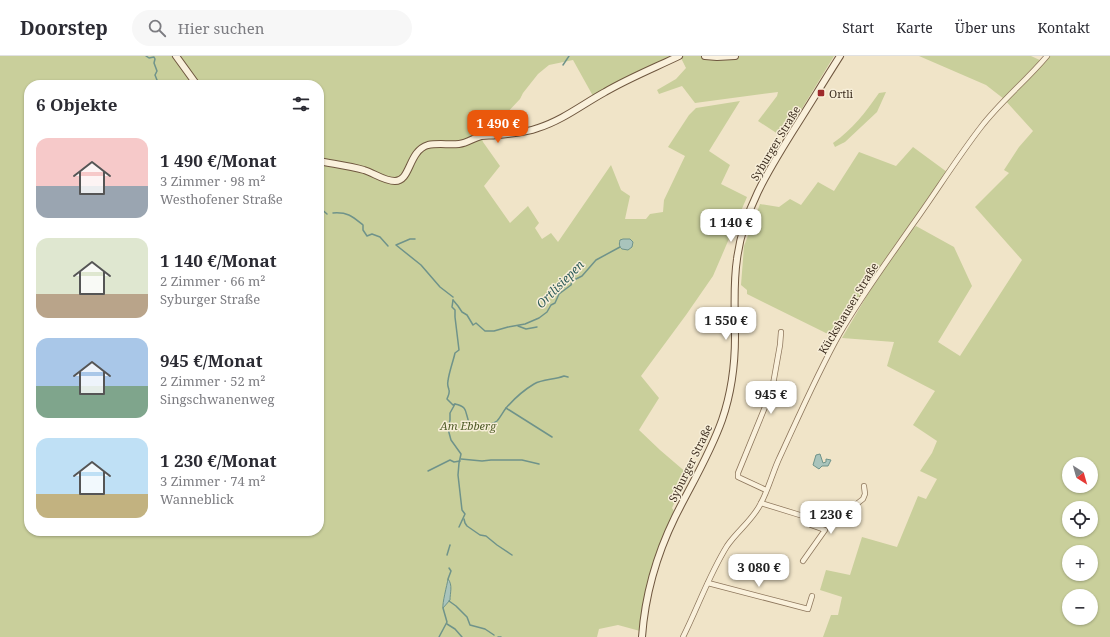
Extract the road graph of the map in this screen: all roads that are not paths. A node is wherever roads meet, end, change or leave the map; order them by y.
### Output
1 (176, 56) edge
2 (679, 56) edge
3 (705, 56) edge
4 (735, 56) edge
5 (840, 56) edge
6 (1047, 56) edge
7 (193, 80) edge
8 (324, 162) edge
9 (781, 332) dead end
10 (864, 486) dead end
11 (766, 490) junction
12 (761, 503) junction
13 (803, 516) junction
14 (803, 561) dead end
15 (708, 583) junction
16 (812, 596) dead end
17 (642, 637) edge
18 (683, 637) edge

1 - 7 street
2 - 8 street
3 - 4 street
5 - 17 street, Syburger Straße
6 - 11 street, Kückshauser Straße
9 - 11 street
10 - 13 street
11 - 12 street, Kückshauser Straße
12 - 13 street
12 - 15 street, Kückshauser Straße
13 - 14 street
15 - 16 street
15 - 18 street, Kückshauser Straße

